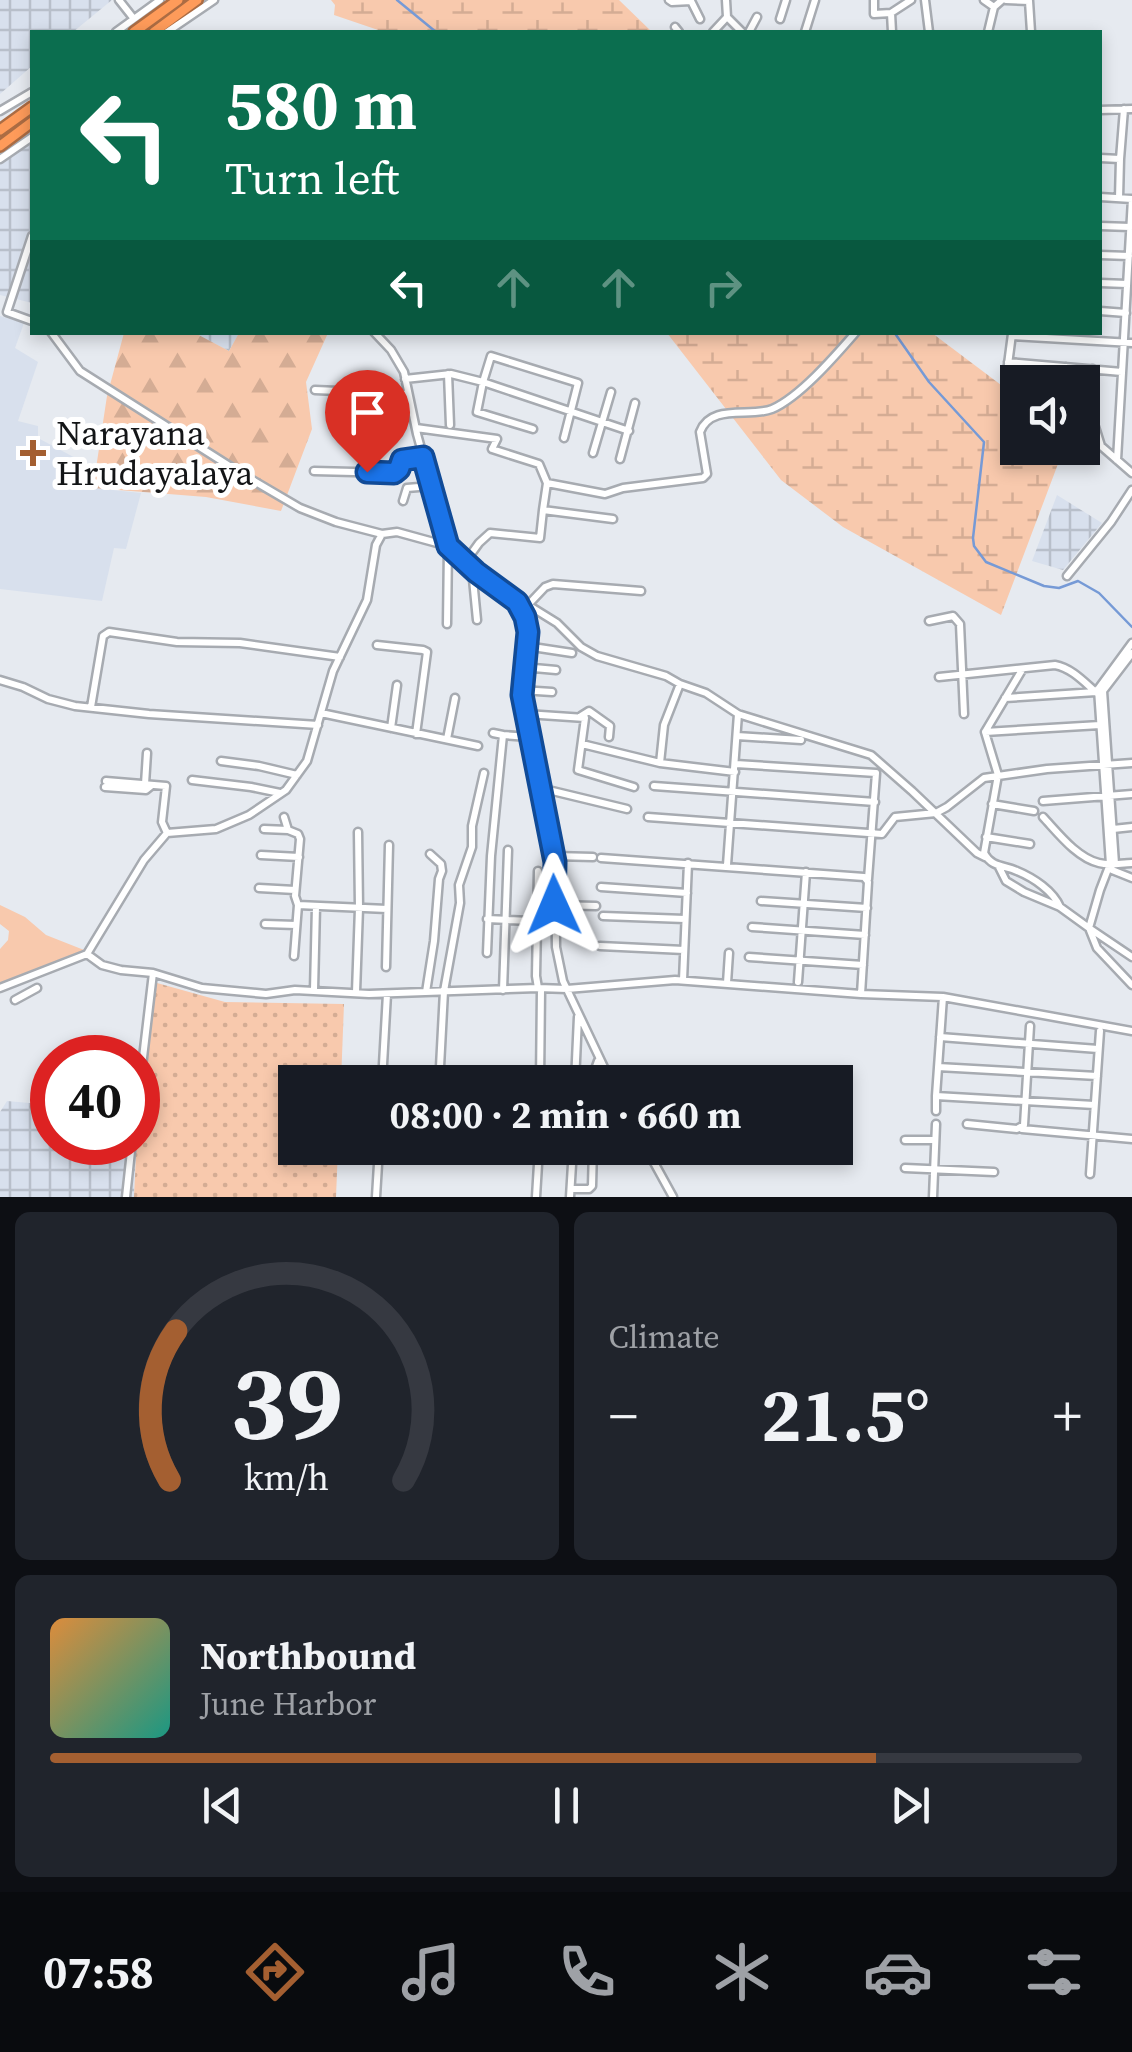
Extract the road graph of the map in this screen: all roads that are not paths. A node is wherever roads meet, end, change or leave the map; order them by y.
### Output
1 (120, 0) edge
2 (160, 0) edge
3 (178, 0) edge
4 (198, 0) edge
5 (214, 0) edge
6 (669, 0) edge
7 (726, 0) edge
8 (786, 0) edge
9 (814, 0) edge
10 (874, 0) edge
11 (910, 0) edge
12 (925, 0) edge
13 (984, 0) edge
14 (1004, 0) edge
15 (994, 7) junction
16 (891, 12) junction
17 (727, 17) junction
18 (757, 17) dead end
19 (700, 19) dead end
20 (780, 19) dead end
21 (134, 20) junction
22 (119, 30) edge
23 (137, 30) edge
24 (157, 30) edge
25 (170, 30) edge
26 (716, 30) edge
27 (743, 30) edge
28 (747, 30) edge
29 (806, 30) edge
30 (892, 30) edge
31 (929, 30) edge
32 (988, 30) edge
33 (1032, 30) edge
34 (30, 93) edge
35 (30, 108) edge
36 (1128, 109) edge
37 (1102, 110) edge
38 (0, 111) edge
39 (30, 124) edge
40 (0, 130) edge
41 (30, 138) edge
42 (0, 146) edge
43 (1102, 158) edge
44 (0, 159) edge
45 (1120, 159) junction
46 (1102, 198) edge
47 (1119, 198) junction
48 (1102, 226) edge
49 (1130, 228) edge
50 (30, 242) edge
51 (1102, 254) edge
52 (1129, 256) junction
53 (1102, 283) edge
54 (1127, 284) junction
55 (1102, 311) edge
56 (1126, 313) junction
57 (30, 320) edge
58 (53, 335) edge
59 (377, 335) edge
60 (853, 335) edge
61 (1012, 335) edge
62 (1025, 335) edge
63 (1128, 343) edge
64 (1008, 362) junction
65 (1008, 365) edge
66 (1043, 365) edge
67 (1100, 370) edge
68 (1122, 372) junction
69 (448, 374) junction
70 (405, 379) junction
71 (482, 382) junction
72 (314, 390) dead end
73 (610, 392) dead end
74 (408, 394) junction
75 (635, 403) dead end
76 (571, 412) junction
77 (601, 422) junction
78 (450, 425) dead end
79 (416, 428) junction
80 (533, 430) dead end
81 (630, 431) junction
82 (564, 438) dead end
83 (1100, 443) edge
84 (593, 453) dead end
85 (423, 457) junction
86 (620, 459) dead end
87 (1116, 460) junction
88 (314, 471) dead end
89 (1132, 472) edge
90 (547, 483) junction
91 (431, 486) junction
92 (1132, 491) edge
93 (403, 502) dead end
94 (543, 510) junction
95 (613, 520) dead end
96 (382, 534) junction
97 (448, 546) junction
98 (469, 565) junction
99 (1067, 576) dead end
100 (641, 591) dead end
101 (525, 607) junction
102 (477, 620) dead end
103 (929, 621) dead end
104 (447, 624) dead end
105 (1132, 643) edge
106 (377, 645) dead end
107 (526, 646) junction
108 (572, 653) dead end
109 (1132, 653) edge
110 (340, 657) junction
111 (523, 666) junction
112 (556, 670) dead end
113 (1022, 670) junction
114 (962, 675) junction
115 (939, 677) dead end
116 (0, 680) edge
117 (680, 684) junction
118 (397, 685) dead end
119 (522, 690) junction
120 (552, 692) dead end
121 (1099, 692) junction
122 (455, 698) dead end
123 (1004, 698) junction
124 (91, 708) junction
125 (321, 713) junction
126 (526, 714) junction
127 (738, 714) junction
128 (964, 714) dead end
129 (582, 716) junction
130 (1104, 724) junction
131 (318, 725) junction
132 (391, 728) junction
133 (985, 732) junction
134 (416, 734) junction
135 (493, 734) dead end
136 (503, 734) junction
137 (737, 736) junction
138 (530, 737) junction
139 (609, 737) dead end
140 (447, 739) junction
141 (801, 740) dead end
142 (582, 744) junction
143 (478, 746) dead end
144 (147, 753) dead end
145 (221, 761) dead end
146 (660, 763) junction
147 (1132, 763) edge
148 (1107, 765) junction
149 (735, 768) junction
150 (484, 773) dead end
151 (296, 775) junction
152 (998, 775) junction
153 (192, 780) dead end
154 (105, 784) dead end
155 (148, 784) junction
156 (654, 786) dead end
157 (634, 787) dead end
158 (540, 788) junction
159 (732, 792) junction
160 (282, 793) junction
161 (1132, 794) edge
162 (1109, 795) junction
163 (1043, 800) dead end
164 (875, 802) junction
165 (992, 804) junction
166 (627, 809) dead end
167 (1034, 811) dead end
168 (936, 813) junction
169 (284, 817) dead end
170 (1043, 817) dead end
171 (648, 818) dead end
172 (730, 824) junction
173 (1132, 827) edge
174 (264, 829) dead end
175 (1113, 829) junction
176 (288, 830) junction
177 (358, 832) dead end
178 (166, 833) junction
179 (871, 835) junction
180 (986, 837) junction
181 (1030, 844) dead end
182 (389, 846) dead end
183 (508, 850) dead end
184 (430, 854) dead end
185 (261, 855) dead end
186 (554, 856) junction
187 (299, 857) junction
188 (985, 857) junction
189 (1132, 862) edge
190 (688, 863) junction
191 (1112, 864) junction
192 (726, 865) junction
193 (999, 867) junction
194 (538, 870) dead end
195 (806, 872) junction
196 (1132, 878) edge
197 (868, 880) junction
198 (601, 887) dead end
199 (259, 888) dead end
200 (295, 890) junction
201 (687, 893) junction
202 (761, 901) dead end
203 (804, 904) junction
204 (554, 905) junction
205 (298, 906) junction
206 (316, 906) junction
207 (596, 906) dead end
208 (1060, 907) junction
209 (359, 908) junction
210 (867, 908) junction
211 (387, 909) junction
212 (603, 916) dead end
213 (487, 919) junction
214 (685, 919) junction
215 (506, 920) junction
216 (536, 922) junction
217 (554, 922) junction
218 (265, 924) dead end
219 (296, 925) junction
220 (752, 927) dead end
221 (1090, 928) junction
222 (802, 930) junction
223 (865, 935) junction
224 (600, 946) dead end
225 (684, 950) junction
226 (729, 952) dead end
227 (487, 953) dead end
228 (87, 954) junction
229 (294, 956) dead end
230 (749, 956) dead end
231 (1132, 959) edge
232 (800, 960) junction
233 (863, 964) junction
234 (386, 967) dead end
235 (154, 973) junction
236 (683, 980) junction
237 (798, 982) dead end
238 (1130, 983) edge
239 (727, 984) junction
240 (0, 988) edge
241 (36, 988) dead end
242 (538, 988) junction
243 (567, 989) junction
244 (314, 990) junction
245 (444, 990) junction
246 (503, 990) junction
247 (356, 992) junction
248 (426, 992) junction
249 (388, 994) junction
250 (861, 994) junction
251 (942, 998) junction
252 (15, 1000) dead end
253 (579, 1016) junction
254 (1030, 1026) dead end
255 (1100, 1031) dead end
256 (1132, 1031) edge
257 (146, 1035) edge
258 (940, 1038) junction
259 (1030, 1044) junction
260 (1098, 1049) junction
261 (598, 1060) junction
262 (383, 1065) edge
263 (440, 1065) edge
264 (540, 1065) edge
265 (575, 1065) edge
266 (596, 1065) edge
267 (601, 1065) edge
268 (938, 1066) junction
269 (1028, 1072) junction
270 (1097, 1076) junction
271 (936, 1096) junction
272 (1025, 1100) junction
273 (1094, 1105) junction
274 (936, 1111) dead end
275 (936, 1124) dead end
276 (967, 1124) dead end
277 (1021, 1128) junction
278 (1093, 1135) junction
279 (1132, 1139) edge
280 (905, 1140) dead end
281 (936, 1140) junction
282 (129, 1165) edge
283 (378, 1165) edge
284 (537, 1165) edge
285 (573, 1165) edge
286 (592, 1165) edge
287 (655, 1165) edge
288 (905, 1168) dead end
289 (934, 1168) junction
290 (994, 1172) dead end
291 (1090, 1174) dead end
292 (572, 1193) edge
293 (126, 1197) edge
294 (376, 1197) edge
295 (536, 1197) edge
296 (672, 1197) edge
297 (933, 1197) edge

1 - 21 street
2 - 21 street
3 - 23 highway
4 - 24 highway
5 - 25 street
6 - 19 street
7 - 17 street
8 - 20 street
9 - 29 street
10 - 16 street
11 - 16 street
12 - 31 street
13 - 15 street
14 - 15 street
14 - 33 street
15 - 32 street
16 - 30 street
17 - 26 street
17 - 27 street
18 - 28 street
21 - 22 street
34 - 38 street
35 - 40 highway
36 - 37 street
36 - 45 street
39 - 42 highway
41 - 44 street
43 - 45 street
45 - 47 street
46 - 47 street
47 - 49 street
48 - 49 street
49 - 52 street
50 - 57 street
51 - 52 street
52 - 54 street
53 - 54 street
54 - 56 street
55 - 56 street
56 - 63 street
58 - 96 street
59 - 70 street
60 - 90 street
61 - 64 street
62 - 63 street
63 - 68 street
64 - 65 street
64 - 66 street
67 - 68 street
68 - 87 street
69 - 70 street
69 - 71 street
69 - 78 street
70 - 74 street
71 - 76 street
71 - 76 street
71 - 80 street
72 - 74 street
73 - 77 street
74 - 79 street
75 - 81 street
76 - 77 street
76 - 82 street
77 - 81 street
77 - 84 street
79 - 85 street
79 - 90 street
81 - 86 street
83 - 87 street
85 - 88 street
85 - 91 street
87 - 89 street
90 - 94 street
91 - 93 street
91 - 97 street
92 - 99 street
94 - 95 street
94 - 98 street
96 - 97 street
96 - 110 street
97 - 98 street
97 - 104 street
98 - 101 street
98 - 102 street
100 - 101 street
101 - 107 street
101 - 117 street
103 - 114 street
105 - 121 street
106 - 134 street
107 - 108 street
107 - 111 street
109 - 121 street
110 - 124 street
110 - 125 street
111 - 112 street
111 - 119 street
113 - 114 street
113 - 121 street
113 - 123 street
114 - 115 street
114 - 128 street
116 - 124 street
117 - 127 street
117 - 146 street
118 - 132 street
119 - 120 street
119 - 126 street
121 - 123 street
121 - 130 street
122 - 140 street
123 - 133 street
124 - 131 street
125 - 131 street
125 - 132 street
126 - 129 street
126 - 138 street
127 - 137 street
127 - 168 street
129 - 139 street
129 - 142 street
130 - 133 street
130 - 148 street
131 - 151 street
132 - 134 street
133 - 152 street
134 - 140 street
135 - 136 street
136 - 138 street
136 - 213 street
137 - 141 street
137 - 149 street
138 - 158 street
140 - 143 street
142 - 146 street
142 - 157 street
144 - 155 street
145 - 151 street
146 - 149 street
147 - 148 street
148 - 152 street
148 - 162 street
149 - 159 street
149 - 164 street
150 - 245 street
151 - 160 street
152 - 165 street
152 - 168 street
153 - 160 street
154 - 155 street
155 - 178 street
156 - 159 street
158 - 166 street
158 - 186 street
159 - 164 street
159 - 172 street
160 - 178 street
161 - 162 street
162 - 163 street
162 - 175 street
162 - 191 street
164 - 179 street
165 - 167 street
165 - 180 street
168 - 179 street
168 - 188 street
169 - 176 street
170 - 191 street
171 - 172 street
172 - 179 street
172 - 192 street
173 - 175 street
174 - 176 street
175 - 191 street
176 - 187 street
177 - 209 street
178 - 228 street
179 - 197 street
180 - 181 street
180 - 188 street
182 - 211 street
183 - 215 street
184 - 248 street
185 - 187 street
186 - 190 street
186 - 204 street
187 - 200 street
188 - 193 street
189 - 191 street
190 - 192 street
190 - 201 street
191 - 196 street
191 - 221 street
192 - 195 street
193 - 208 street
193 - 208 street
194 - 216 street
195 - 197 street
195 - 203 street
197 - 210 street
198 - 201 street
199 - 200 street
200 - 205 street
201 - 214 street
202 - 203 street
203 - 210 street
203 - 222 street
204 - 207 street
204 - 217 street
205 - 206 street
205 - 219 street
206 - 209 street
206 - 244 street
208 - 221 street
209 - 211 street
209 - 247 street
210 - 223 street
211 - 234 street
212 - 214 street
213 - 215 street
213 - 227 street
214 - 225 street
215 - 216 street
215 - 246 street
216 - 217 street
216 - 242 street
217 - 243 street
218 - 219 street
219 - 229 street
220 - 222 street
221 - 231 street
221 - 238 street
222 - 223 street
222 - 232 street
223 - 233 street
224 - 225 street
225 - 236 street
226 - 239 street
228 - 235 street
228 - 240 street
230 - 232 street
231 - 238 street
232 - 233 street
232 - 237 street
233 - 250 street
235 - 244 street
235 - 257 street
236 - 239 street
236 - 243 street
239 - 250 street
241 - 252 street
242 - 243 street
242 - 246 street
242 - 264 street
243 - 253 street
244 - 247 street
245 - 246 street
245 - 248 street
245 - 263 street
247 - 249 street
248 - 249 street
249 - 262 street
250 - 251 street
251 - 256 street
251 - 258 street
253 - 261 street
253 - 265 street
254 - 259 street
255 - 260 street
258 - 259 street
258 - 268 street
259 - 260 street
259 - 269 street
260 - 270 street
261 - 266 street
261 - 267 street
268 - 269 street
268 - 271 street
269 - 270 street
269 - 272 street
270 - 273 street
271 - 272 street
271 - 274 street
272 - 273 street
272 - 277 street
273 - 278 street
275 - 281 street
276 - 277 street
277 - 278 street
278 - 279 street
278 - 291 street
280 - 281 street
281 - 289 street
282 - 293 street
283 - 294 street
284 - 295 street
285 - 292 street
286 - 292 street
287 - 296 street
288 - 289 street
289 - 290 street
289 - 297 street

